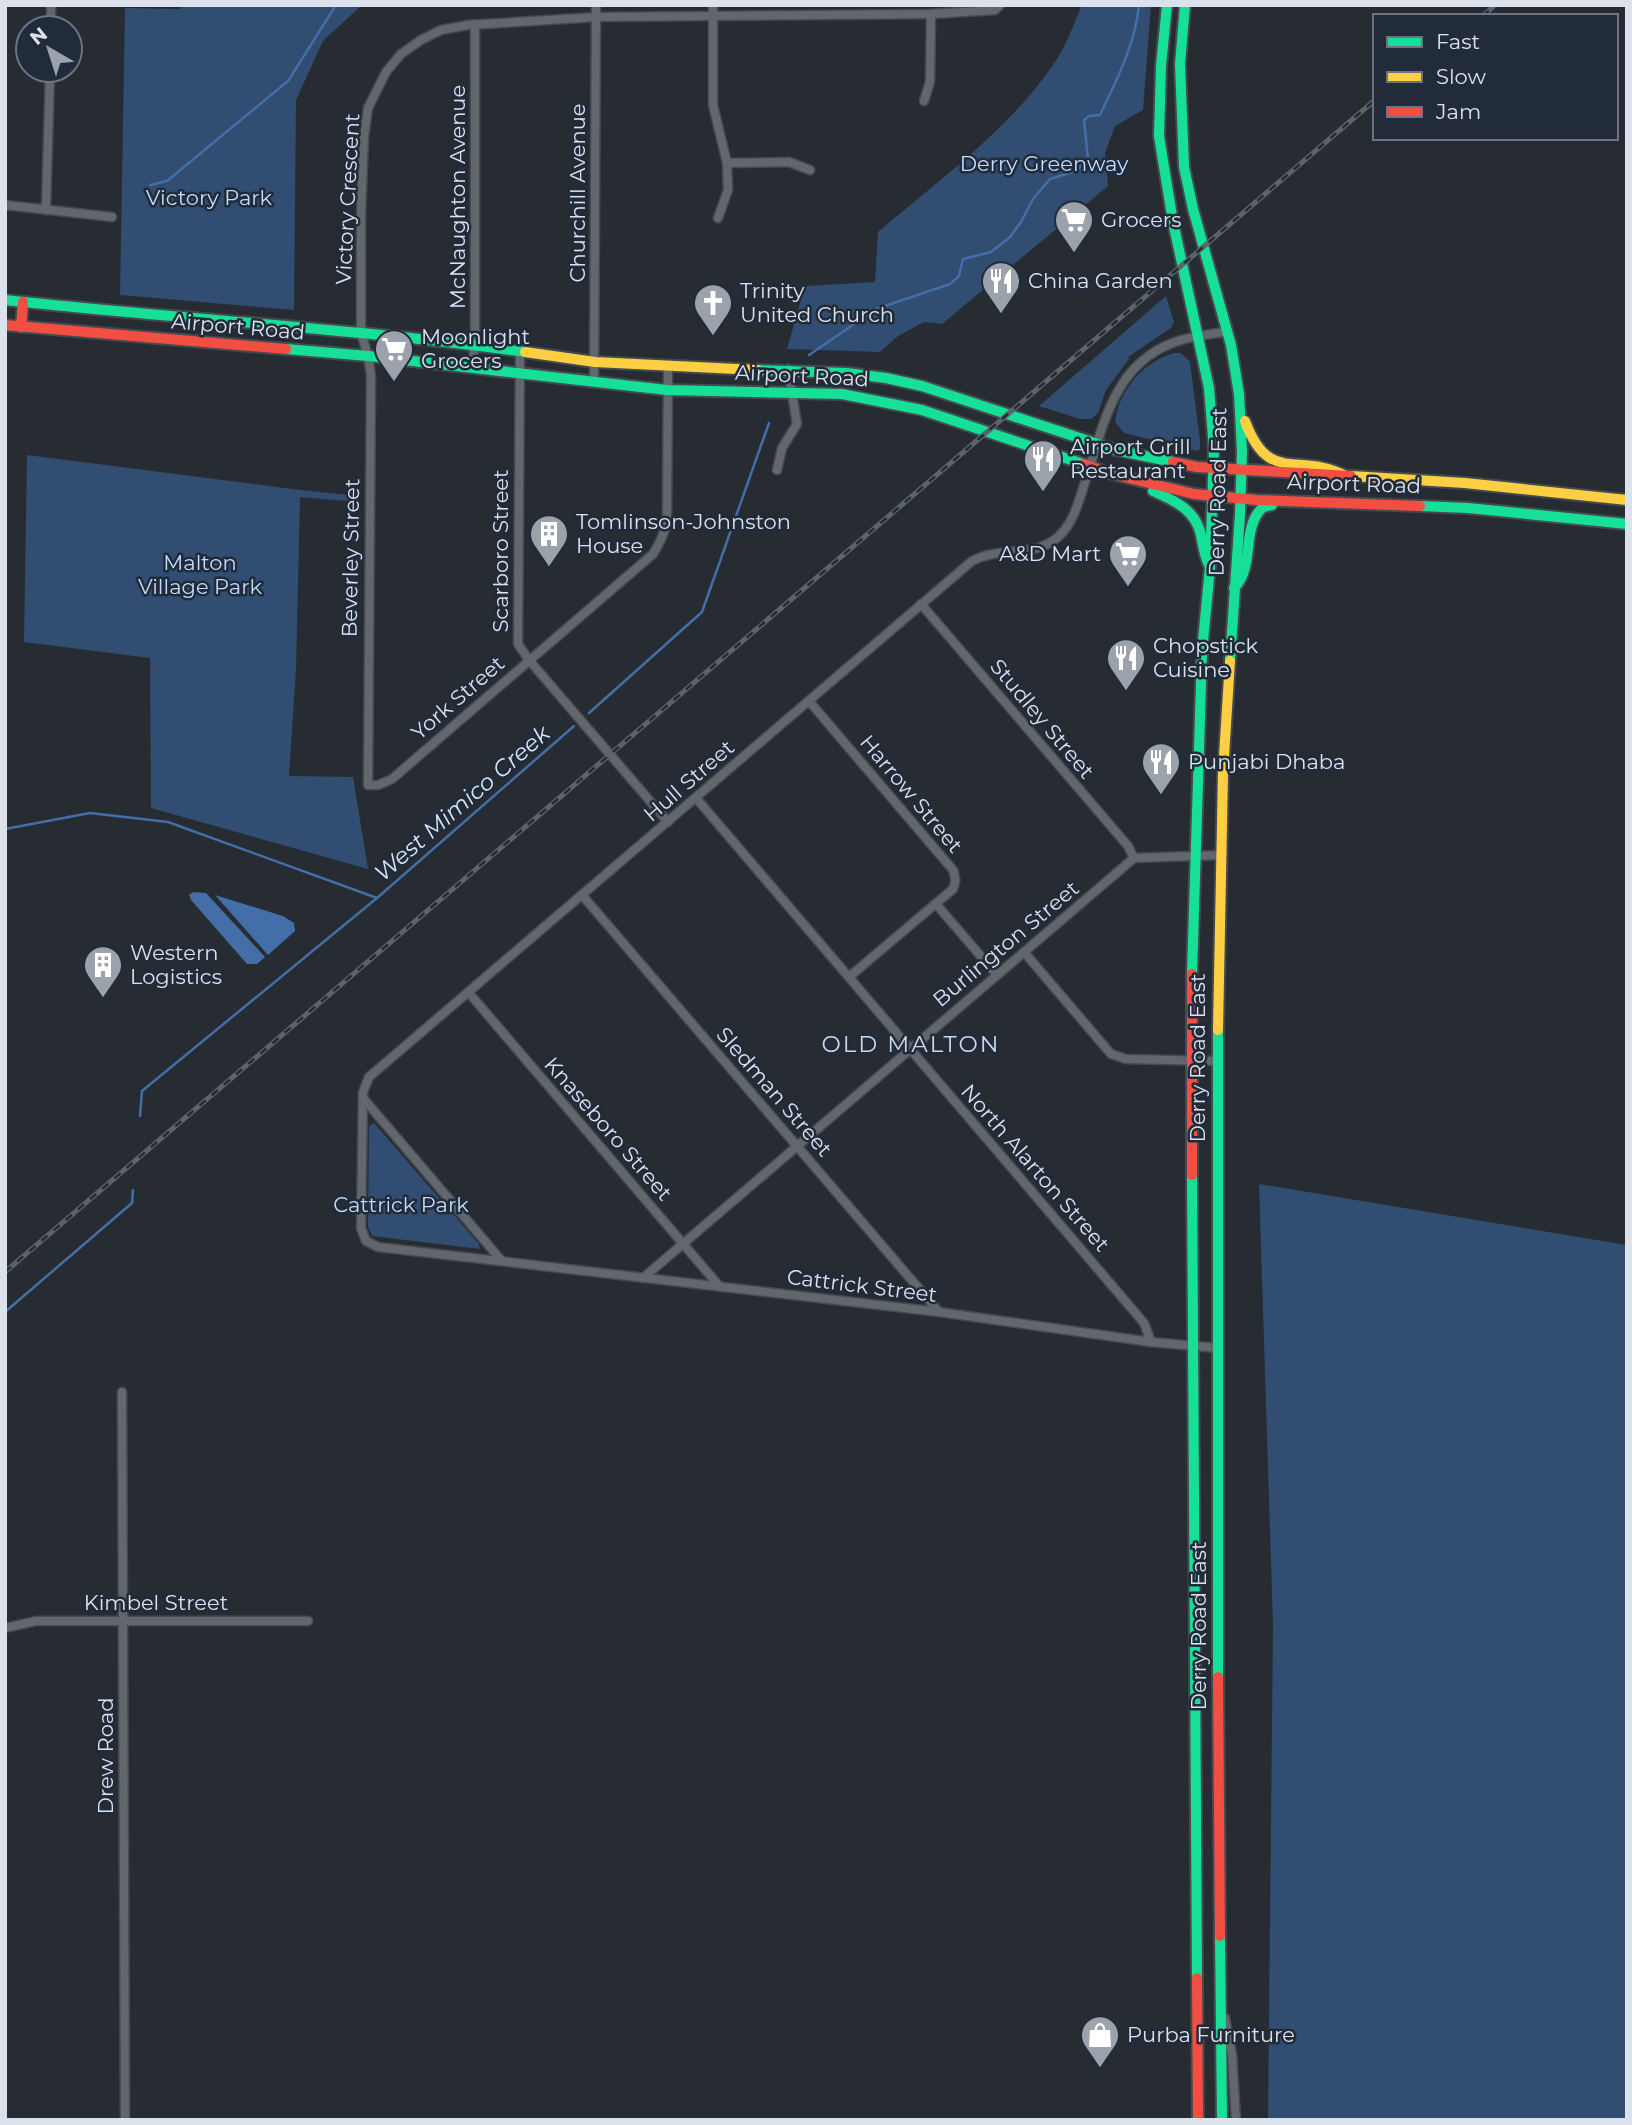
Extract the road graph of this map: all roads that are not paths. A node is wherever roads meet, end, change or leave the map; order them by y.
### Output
1 (596, 5) edge
2 (713, 5) edge
3 (1000, 5) edge
4 (1167, 5) edge
5 (1185, 5) edge
6 (931, 14) junction
7 (597, 17) junction
8 (714, 17) junction
9 (475, 24) junction
10 (50, 84) edge
11 (924, 101) dead end
12 (727, 163) junction
13 (810, 170) dead end
14 (5, 205) edge
15 (46, 209) junction
16 (112, 218) dead end
17 (718, 218) dead end
18 (5, 300) edge
19 (23, 302) junction
20 (135, 314) junction
21 (5, 326) edge
22 (21, 327) junction
23 (1227, 331) junction
24 (361, 333) junction
25 (1199, 337) junction
26 (139, 338) junction
27 (475, 345) junction
28 (520, 352) junction
29 (368, 356) junction
30 (595, 362) junction
31 (668, 367) junction
32 (473, 369) junction
33 (788, 369) junction
34 (521, 373) junction
35 (594, 382) junction
36 (667, 390) junction
37 (792, 392) junction
38 (1239, 394) junction
39 (1097, 444) junction
40 (1090, 467) junction
41 (1214, 468) junction
42 (777, 470) dead end
43 (1242, 470) junction
44 (1346, 475) junction
45 (1150, 485) junction
46 (1213, 496) junction
47 (1241, 499) junction
48 (1627, 500) edge
49 (1345, 503) junction
50 (1627, 524) edge
51 (1210, 567) junction
52 (1234, 588) junction
53 (921, 604) junction
54 (529, 660) junction
55 (809, 701) junction
56 (368, 785) joint
57 (696, 798) junction
58 (668, 822) junction
59 (1222, 855) junction
60 (1196, 856) junction
61 (1134, 858) junction
62 (582, 895) junction
63 (936, 904) junction
64 (1024, 952) junction
65 (997, 975) junction
66 (849, 977) junction
67 (469, 993) junction
68 (910, 1049) junction
69 (1192, 1060) junction
70 (1217, 1061) junction
71 (363, 1098) junction
72 (797, 1147) junction
73 (684, 1243) junction
74 (501, 1260) junction
75 (643, 1278) junction
76 (720, 1287) junction
77 (939, 1312) junction
78 (1151, 1342) junction
79 (1192, 1345) junction
80 (1218, 1348) junction
81 (122, 1392) dead end
82 (1193, 1436) junction
83 (1217, 1437) junction
84 (308, 1620) dead end
85 (124, 1621) junction
86 (5, 1628) edge
87 (1220, 1994) junction
88 (125, 2120) edge
89 (1198, 2120) edge
90 (1222, 2120) edge
91 (1236, 2120) edge

1 - 7 street, Churchill Avenue
2 - 8 street
3 - 6 street, Victory Crescent
4 - 25 main road, Derry Road East
5 - 23 main road, Derry Road East
6 - 8 street, Victory Crescent
6 - 11 street
7 - 8 street, Victory Crescent
7 - 9 street, Victory Crescent
7 - 30 street, Churchill Avenue
8 - 12 street
9 - 24 street, Victory Crescent
9 - 27 street, McNaughton Avenue
10 - 15 street
12 - 13 street
12 - 17 street
14 - 15 street
15 - 16 street
18 - 19 main road, Airport Road
19 - 20 main road, Airport Road
19 - 22 main road
20 - 24 main road, Airport Road
20 - 26 main road
21 - 22 main road, Airport Road
22 - 26 main road, Airport Road
23 - 25 street, Hull Street
23 - 38 main road, Derry Road East
24 - 27 main road, Airport Road
24 - 29 street, Beverley Street
25 - 39 street, Hull Street
25 - 41 main road, Derry Road East
26 - 29 main road, Airport Road
27 - 28 main road, Airport Road
27 - 32 street, McNaughton Avenue
28 - 30 main road, Airport Road
28 - 34 street, Scarboro Street
29 - 32 main road, Airport Road
29 - 56 street, Beverley Street
30 - 31 main road, Airport Road
30 - 35 street, Churchill Avenue
31 - 33 main road, Airport Road
31 - 36 street
32 - 34 main road, Airport Road
33 - 37 street
33 - 39 main road, Airport Road
34 - 35 main road, Airport Road
34 - 54 street, Scarboro Street
35 - 36 main road, Airport Road
36 - 37 main road, Airport Road
36 - 54 street, York Street
37 - 40 main road, Airport Road
37 - 42 street
38 - 43 main road, Derry Road East
38 - 44 main road
39 - 40 street, Hull Street
39 - 41 main road, Airport Road
40 - 45 main road, Airport Road
40 - 53 street, Hull Street
41 - 43 main road, Airport Road
41 - 46 main road, Derry Road East
43 - 44 main road, Airport Road
43 - 47 main road, Derry Road East
44 - 48 main road, Airport Road
45 - 46 main road, Airport Road
45 - 51 main road
46 - 47 main road, Airport Road
46 - 51 main road, Derry Road East
47 - 49 main road, Airport Road
47 - 52 main road, Derry Road East
49 - 50 main road, Airport Road
49 - 52 main road
51 - 60 main road, Derry Road East
52 - 59 main road, Derry Road East
53 - 55 street, Hull Street
53 - 61 street, Studley Street
54 - 56 street, York Street
54 - 58 street, Scarboro Street
55 - 57 street, Hull Street
55 - 63 street, Harrow Street
57 - 58 street, Hull Street
57 - 66 street, North Alarton Street
58 - 62 street, Hull Street
59 - 60 street
59 - 70 main road, Derry Road East
60 - 61 street
60 - 69 main road, Derry Road East
61 - 64 street, Burlington Street
62 - 67 street, Hull Street
62 - 72 street, Sledman Street
63 - 65 street
63 - 66 street, Harrow Street
64 - 65 street, Burlington Street
64 - 69 street
65 - 68 street, Burlington Street
66 - 68 street, North Alarton Street
67 - 71 street, Hull Street
67 - 73 street, Knaseboro Street
68 - 72 street, Burlington Street
68 - 78 street, North Alarton Street
69 - 70 street
69 - 79 main road, Derry Road East
70 - 80 main road, Derry Road East
71 - 74 street
71 - 74 street, Hull Street
72 - 73 street, Burlington Street
72 - 77 street, Sledman Street
73 - 75 street, Burlington Street
73 - 76 street, Knaseboro Street
74 - 75 street, Cattrick Street
75 - 76 street, Cattrick Street
76 - 77 street, Cattrick Street
77 - 78 street, Cattrick Street
78 - 79 street, Cattrick Street
79 - 80 street, Cattrick Street
79 - 82 main road, Derry Road East
80 - 83 main road, Derry Road East
81 - 85 street, Drew Road
82 - 83 main road
82 - 89 main road, Derry Road East
83 - 87 main road, Derry Road East
84 - 85 street, Kimbel Street
85 - 86 street, Kimbel Street
85 - 88 street, Drew Road
87 - 90 main road, Derry Road East
87 - 91 street

